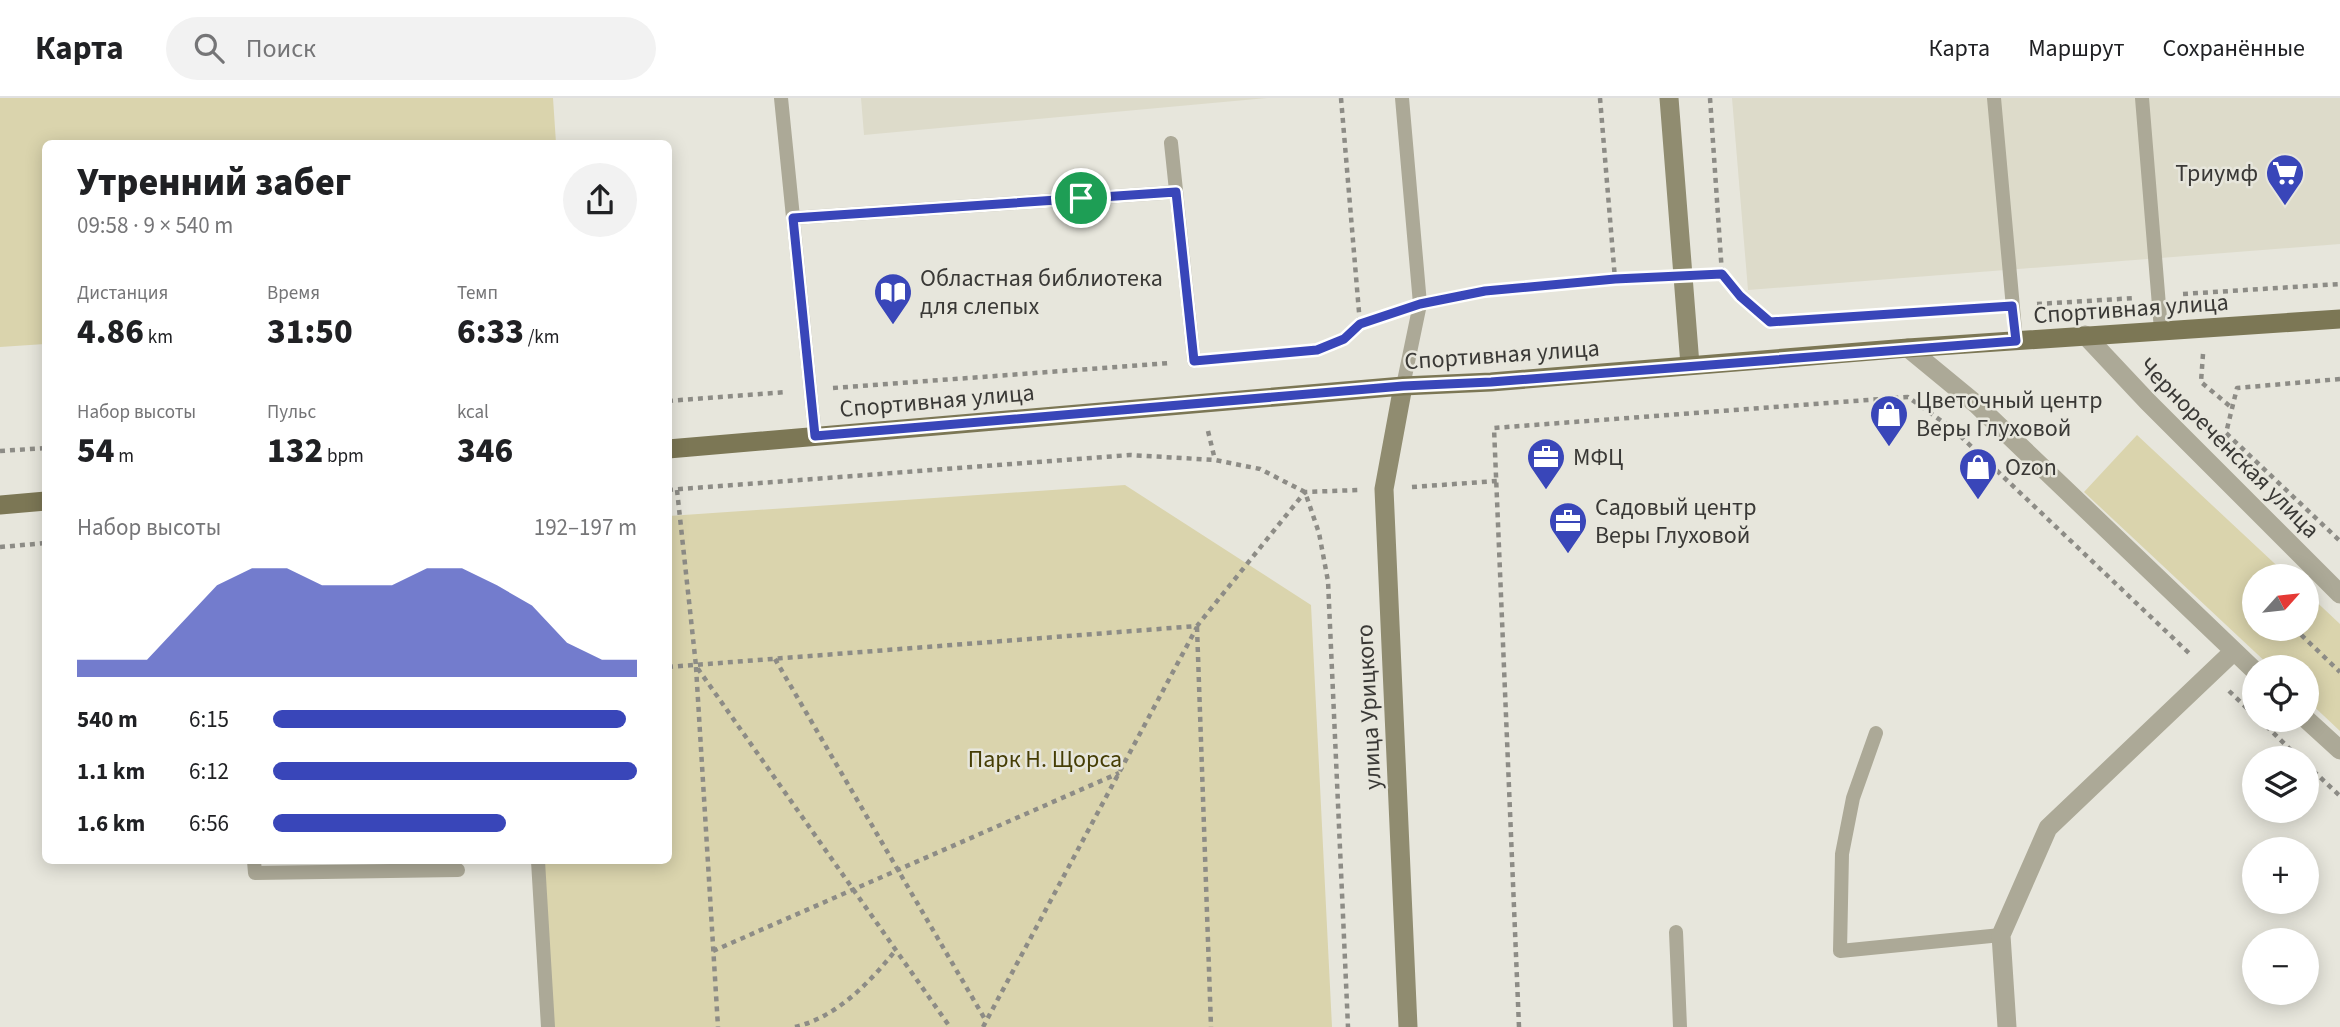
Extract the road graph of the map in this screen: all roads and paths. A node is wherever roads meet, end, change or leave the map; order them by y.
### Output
1 (781, 98) edge
2 (1341, 98) edge
3 (1402, 98) edge
4 (1600, 98) edge
5 (1669, 98) edge
6 (1710, 98) edge
7 (1994, 98) edge
8 (2142, 98) edge
9 (1171, 143) dead end
10 (1176, 192) junction
11 (793, 218) junction
12 (1722, 274) junction
13 (1682, 277) junction
14 (1615, 279) junction
15 (2340, 284) edge
16 (2158, 296) junction
17 (1420, 304) junction
18 (2012, 306) junction
19 (2340, 319) edge
20 (1360, 324) junction
21 (2161, 330) junction
22 (2085, 335) junction
23 (2016, 341) junction
24 (1908, 348) junction
25 (1194, 361) junction
26 (1690, 365) junction
27 (2340, 379) edge
28 (2201, 382) dead end
29 (1403, 386) junction
30 (810, 390) junction
31 (672, 401) edge
32 (2232, 408) junction
33 (815, 436) junction
34 (42, 447) edge
35 (672, 449) edge
36 (0, 451) edge
37 (672, 490) edge
38 (677, 490) junction
39 (1305, 492) junction
40 (42, 501) edge
41 (0, 505) edge
42 (2340, 541) edge
43 (42, 542) edge
44 (0, 547) edge
45 (2340, 594) edge
46 (1197, 626) junction
47 (2308, 641) edge
48 (2234, 651) junction
49 (775, 659) junction
50 (2242, 659) edge
51 (696, 666) junction
52 (672, 667) edge
53 (2340, 672) edge
54 (2210, 673) junction
55 (2242, 704) edge
56 (2319, 731) edge
57 (2273, 732) edge
58 (1876, 733) dead end
59 (2287, 746) edge
60 (2340, 750) edge
61 (1119, 773) junction
62 (2319, 776) edge
63 (2340, 796) edge
64 (254, 864) edge
65 (538, 864) edge
66 (897, 869) junction
67 (458, 870) dead end
68 (852, 889) junction
69 (1676, 932) dead end
70 (2001, 935) junction
71 (896, 950) junction
72 (713, 951) junction
73 (986, 1021) junction
74 (548, 1027) edge
75 (718, 1027) edge
76 (795, 1027) edge
77 (950, 1027) edge
78 (983, 1027) edge
79 (1211, 1027) edge
80 (1348, 1027) edge
81 (1408, 1027) edge
82 (1519, 1027) edge
83 (1680, 1027) edge
84 (2007, 1027) edge

1 - 11 lane
2 - 20 path
3 - 17 lane
4 - 14 path
5 - 13 main road
6 - 12 path
7 - 18 lane
8 - 16 lane
9 - 10 lane
10 - 11 lane
10 - 25 lane
11 - 30 lane
12 - 13 path
12 - 18 path
13 - 14 path
13 - 26 main road
14 - 17 path
15 - 16 path
16 - 18 path
16 - 21 lane
17 - 20 path
17 - 29 lane
18 - 23 lane
19 - 21 main road, Спортивная улица
20 - 25 path
21 - 22 main road, Спортивная улица
22 - 23 main road, Спортивная улица
22 - 45 street, Чернореченская улица
23 - 24 main road, Спортивная улица
24 - 26 main road, Спортивная улица
24 - 48 street
25 - 30 path
26 - 29 main road, Спортивная улица
27 - 32 path
28 - 32 path
29 - 33 main road, Спортивная улица
29 - 81 main road, улица Урицкого
30 - 31 path
30 - 33 lane
32 - 42 path
33 - 35 main road, Спортивная улица
34 - 36 path
37 - 38 path
38 - 39 path
38 - 51 path
39 - 46 path
39 - 80 path
40 - 41 main road
43 - 44 path
46 - 49 path
46 - 61 path
46 - 79 path
47 - 53 path
48 - 50 street
48 - 54 street
49 - 51 path
49 - 66 path
51 - 52 path
51 - 68 path
51 - 72 path
54 - 55 path
54 - 70 street
54 - 82 path
56 - 60 street
57 - 59 path
58 - 70 lane
61 - 66 path
61 - 73 path
62 - 63 path
64 - 67 lane
65 - 74 lane
66 - 68 path
66 - 73 path
68 - 71 path
68 - 72 path
69 - 83 lane
70 - 84 street
71 - 76 path
71 - 77 path
72 - 75 path
73 - 78 path

